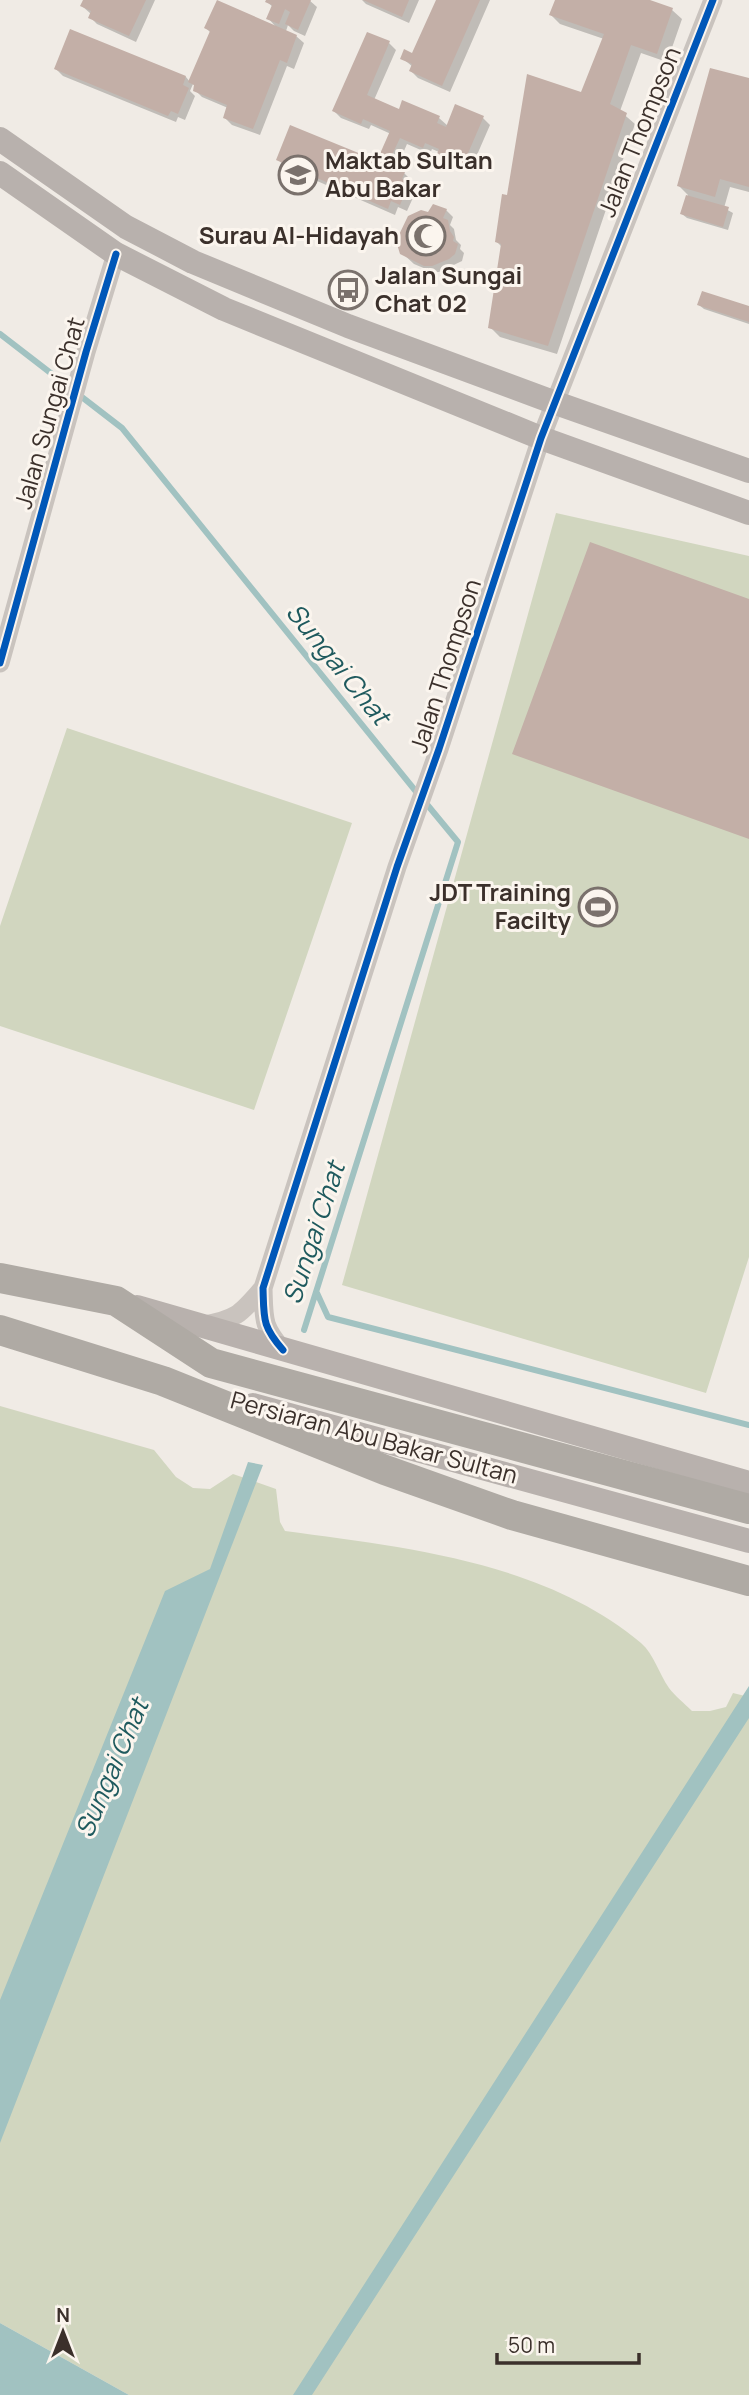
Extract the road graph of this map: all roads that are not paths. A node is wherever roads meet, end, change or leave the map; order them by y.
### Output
1 (713, 0) edge
2 (0, 139) edge
3 (0, 173) edge
4 (116, 254) junction
5 (553, 402) junction
6 (541, 438) junction
7 (749, 471) edge
8 (749, 513) edge
9 (0, 663) edge
10 (0, 1278) edge
11 (262, 1288) junction
12 (116, 1301) junction
13 (200, 1326) junction
14 (0, 1330) edge
15 (283, 1350) junction
16 (163, 1381) junction
17 (749, 1483) edge
18 (749, 1509) edge
19 (749, 1541) edge
20 (749, 1581) edge

1 - 5 street, Jalan Thompson
2 - 5 main road
3 - 4 main road
4 - 6 main road
4 - 9 street, Jalan Sungai Chat
5 - 6 street, Jalan Thompson
5 - 7 main road
6 - 8 main road
6 - 11 street, Jalan Thompson
10 - 12 highway
11 - 13 street, Jalan Thompson
11 - 15 street, Jalan Thompson
12 - 13 main road
12 - 18 highway
13 - 15 main road
14 - 16 highway, Persiaran Abu Bakar Sultan
15 - 17 main road
16 - 19 main road, Persiaran Abu Bakar Sultan
16 - 20 highway

